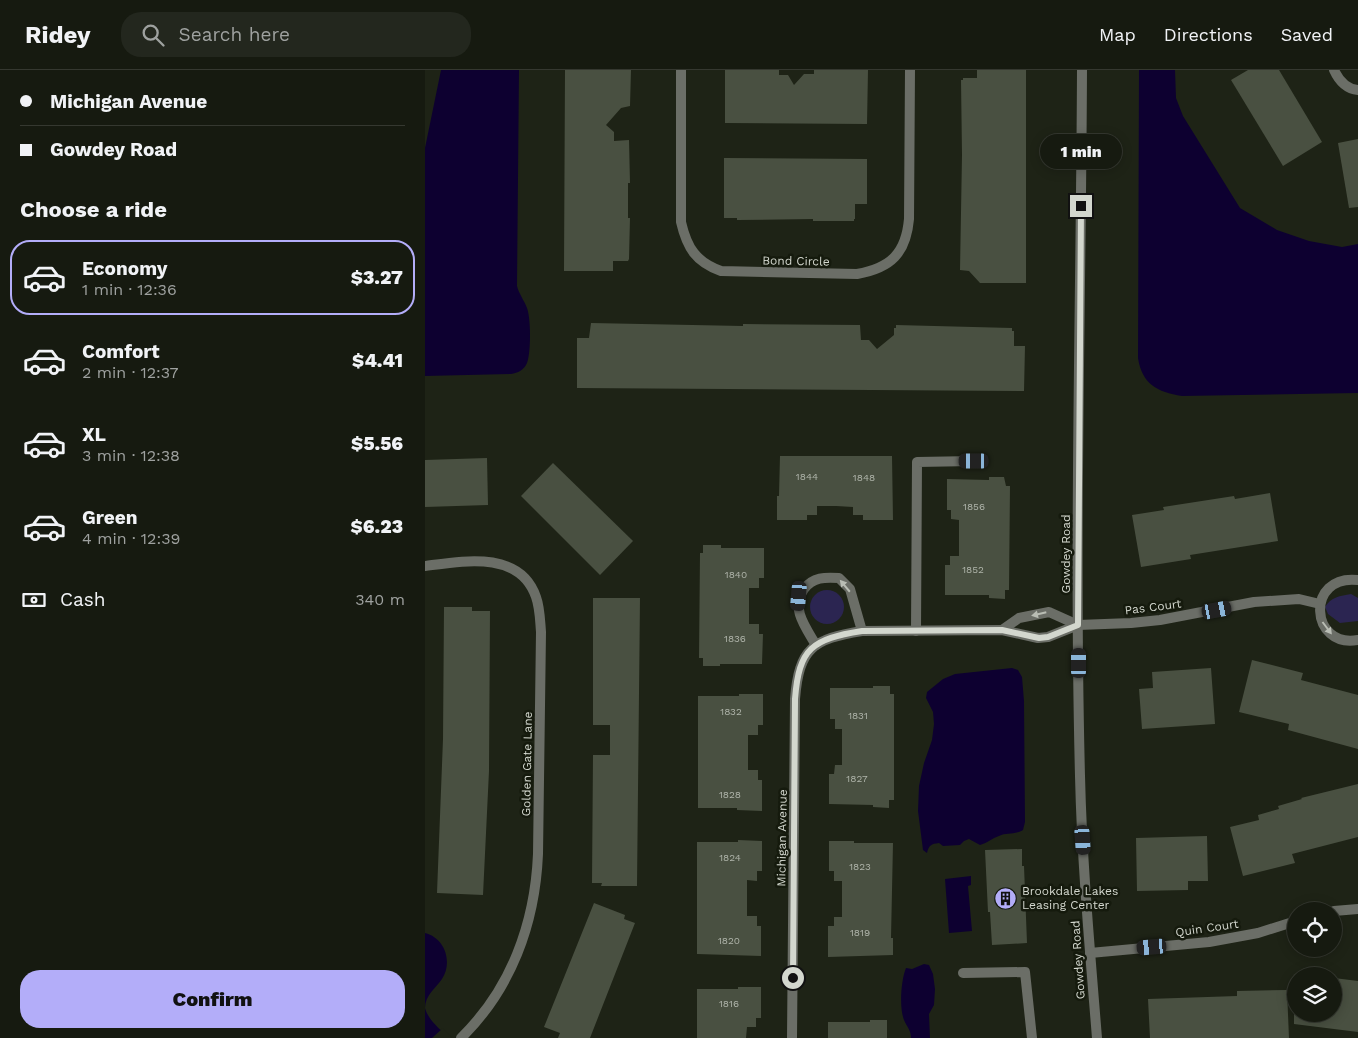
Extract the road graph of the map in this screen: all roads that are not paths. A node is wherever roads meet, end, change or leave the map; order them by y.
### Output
1 (681, 70) edge
2 (910, 70) edge
3 (1082, 70) edge
4 (1334, 70) edge
5 (1358, 90) edge
6 (974, 461) dead end
7 (425, 566) edge
8 (1358, 580) edge
9 (1320, 604) junction
10 (1078, 625) junction
11 (1002, 630) junction
12 (862, 631) junction
13 (916, 631) junction
14 (1358, 640) edge
15 (816, 646) junction
16 (1358, 909) edge
17 (1342, 910) edge
18 (1287, 924) edge
19 (1090, 953) junction
20 (963, 973) dead end
21 (461, 1038) edge
22 (792, 1038) edge
23 (1032, 1038) edge
24 (1097, 1038) edge

1 - 2 street, Bond Circle
3 - 10 street, Gowdey Road
4 - 5 street
6 - 13 street
7 - 21 street, Golden Gate Lane
8 - 9 street
9 - 10 street, Pas Court
9 -> 14 street
10 - 11 street, Michigan Avenue
10 -> 11 street
10 - 19 street, Gowdey Road
11 - 13 street, Michigan Avenue
12 - 13 street, Michigan Avenue
12 - 15 street, Michigan Avenue
12 -> 15 street
15 - 22 street, Michigan Avenue
16 - 17 street
18 - 19 street, Quin Court
19 - 24 street, Gowdey Road
20 - 23 street

